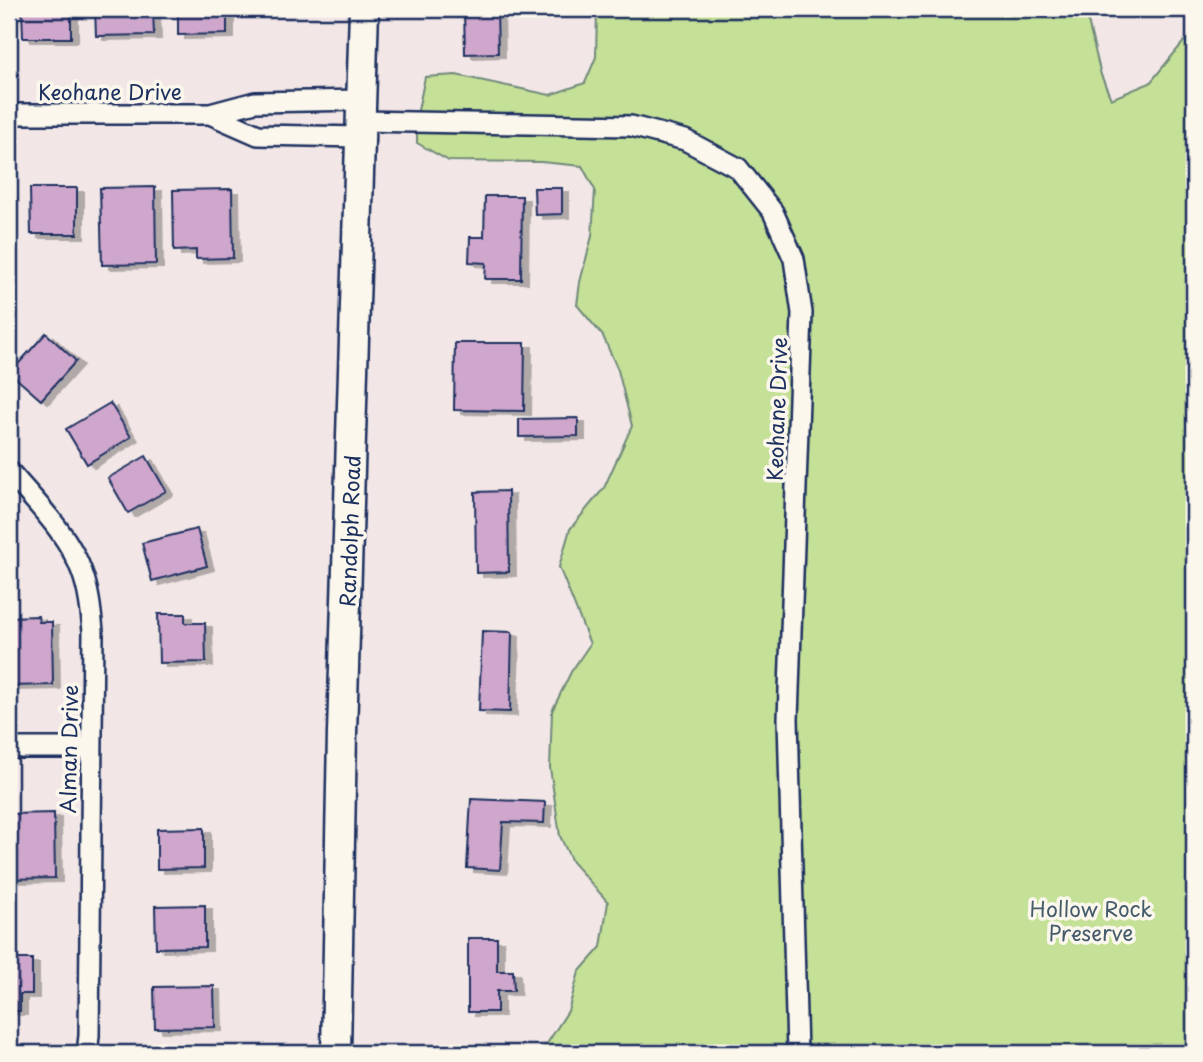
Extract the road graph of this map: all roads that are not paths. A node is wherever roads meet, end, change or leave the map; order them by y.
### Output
1 (364, 9) edge
2 (9, 114) edge
3 (210, 114) junction
4 (361, 120) junction
5 (9, 471) edge
6 (9, 748) edge
7 (91, 748) junction
8 (87, 1053) edge
9 (336, 1053) edge
10 (797, 1053) edge

1 - 4 street, Randolph Road
2 - 3 street, Keohane Drive
3 - 4 street, Keohane Drive
3 - 4 street, Keohane Drive
4 - 9 street, Randolph Road
4 - 10 street, Keohane Drive
5 - 7 street, Alman Drive
6 - 7 street
7 - 8 street, Alman Drive

